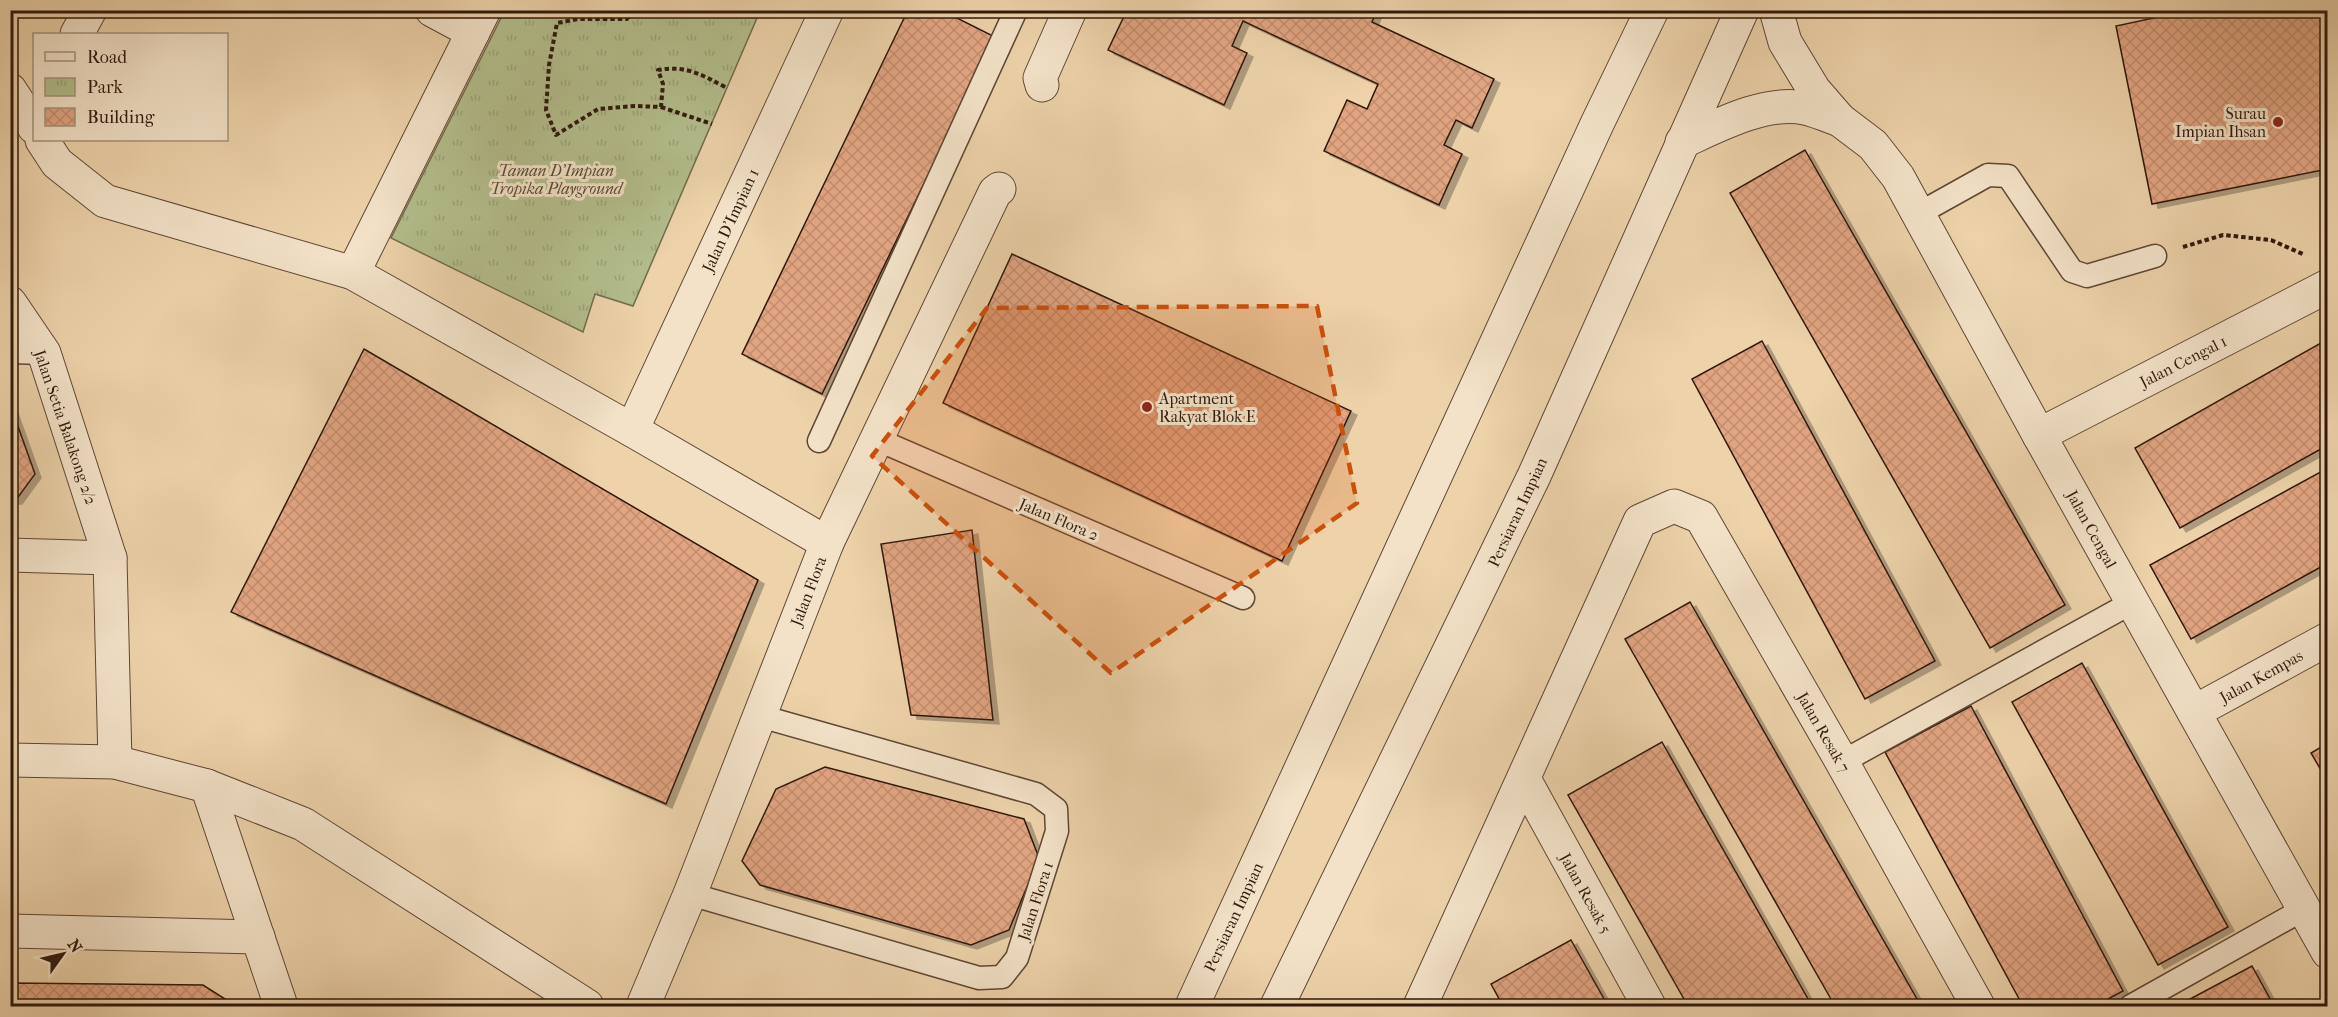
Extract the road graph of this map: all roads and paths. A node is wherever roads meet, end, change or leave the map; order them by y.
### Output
1 (90, 10) edge
2 (432, 10) edge
3 (632, 10) edge
4 (827, 10) edge
5 (1070, 10) edge
6 (1652, 10) edge
7 (1742, 10) edge
8 (1776, 10) edge
9 (1015, 11) edge
10 (478, 21) edge
11 (78, 33) edge
12 (1042, 85) dead end
13 (726, 88) dead end
14 (10, 90) edge
15 (661, 108) junction
16 (1840, 120) junction
17 (33, 121) edge
18 (712, 124) dead end
19 (45, 141) edge
20 (1682, 142) junction
21 (999, 189) dead end
22 (1918, 214) junction
23 (2155, 256) joint
24 (2310, 257) dead end
25 (353, 273) junction
26 (2328, 286) edge
27 (10, 303) edge
28 (10, 352) edge
29 (44, 353) junction
30 (632, 430) junction
31 (2039, 435) junction
32 (876, 439) junction
33 (819, 441) dead end
34 (827, 543) junction
35 (10, 555) edge
36 (110, 558) junction
37 (1243, 598) dead end
38 (2133, 603) junction
39 (2328, 639) edge
40 (2194, 712) junction
41 (760, 716) junction
42 (10, 760) edge
43 (115, 762) junction
44 (1842, 762) junction
45 (1524, 779) junction
46 (207, 786) junction
47 (690, 894) junction
48 (2304, 909) junction
49 (10, 931) edge
50 (258, 938) junction
51 (2328, 951) edge
52 (281, 1006) edge
53 (588, 1006) edge
54 (643, 1006) edge
55 (1192, 1006) edge
56 (1277, 1006) edge
57 (1420, 1006) edge
58 (1649, 1006) edge
59 (1978, 1006) edge
60 (2131, 1006) edge

1 - 11 street
2 - 10 street
3 - 15 path
4 - 30 street, Jalan D'Impian 1
5 - 12 street
6 - 55 street, Persiaran Impian
7 - 20 street, Persiaran Impian
8 - 16 street, Jalan Cengal
9 - 33 lane
10 - 25 street
13 - 15 path
14 - 17 street
15 - 18 path
16 - 20 street, Jalan Cengal
16 - 22 street, Jalan Cengal
19 - 25 street
20 - 56 street, Persiaran Impian
21 - 32 street, Jalan Flora
22 - 23 lane
22 - 31 street, Jalan Cengal
23 - 24 path
25 - 30 street
26 - 31 street, Jalan Cengal 1
27 - 29 street, Jalan Setia Balakong 2/2
28 - 29 lane
29 - 36 street, Jalan Setia Balakong 2/2
30 - 34 street
31 - 38 street, Jalan Cengal
32 - 34 street, Jalan Flora
32 - 37 lane, Jalan Flora 2
34 - 41 street, Jalan Flora
35 - 36 street
36 - 43 street, Jalan Setia Balakong 2/2
38 - 40 street, Jalan Cengal
38 - 44 lane
39 - 40 street, Jalan Kempas
40 - 48 street, Jalan Cengal
41 - 47 street, Jalan Flora
41 - 47 lane, Jalan Flora 1
42 - 43 street
43 - 46 street
44 - 45 street, Jalan Resak 7
44 - 59 street, Jalan Resak 7
45 - 57 street
45 - 58 street, Jalan Resak 5
46 - 50 street
46 - 53 street
47 - 54 street, Jalan Flora
48 - 51 street, Jalan Cengal
48 - 60 lane
49 - 50 street
50 - 52 street

